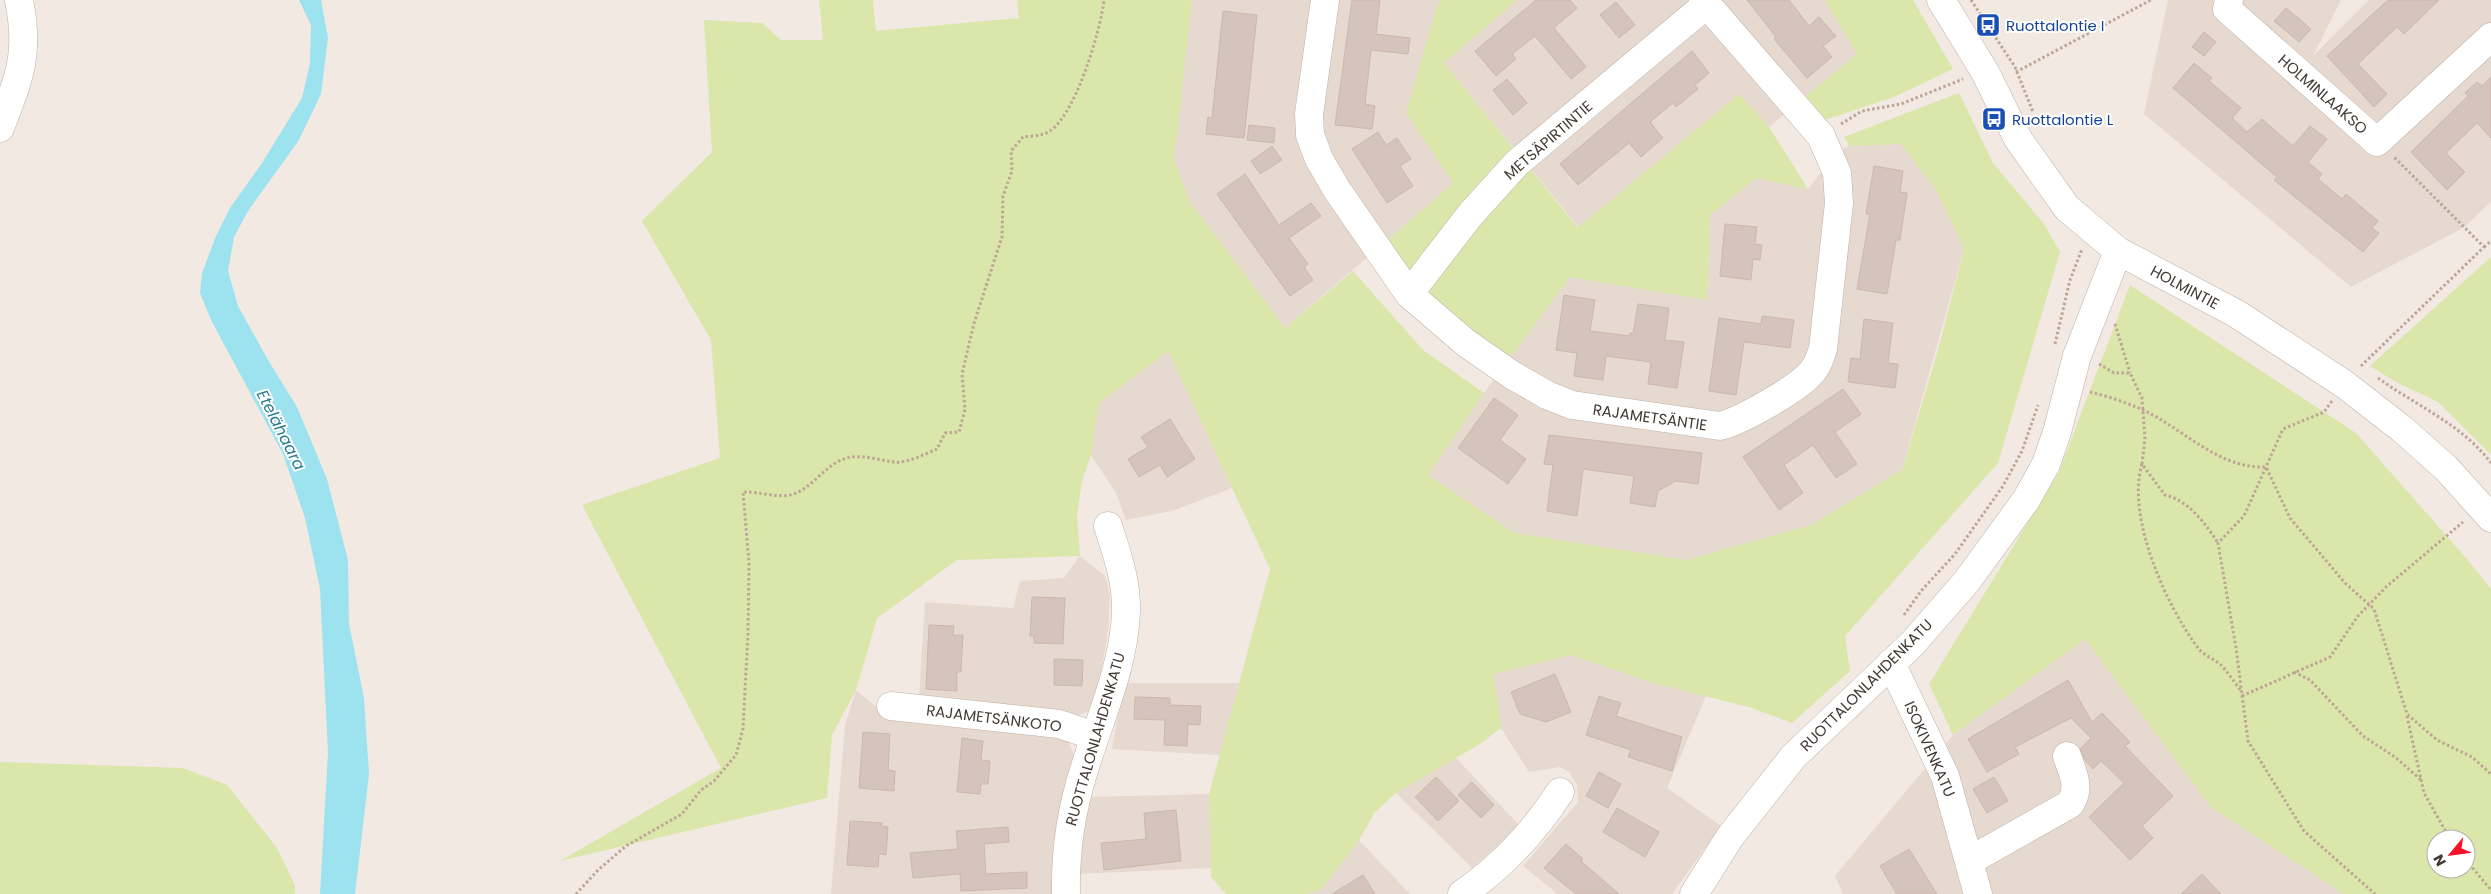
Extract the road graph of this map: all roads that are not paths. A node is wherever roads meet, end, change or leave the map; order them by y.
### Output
1 (19, 0) edge
2 (1325, 0) edge
3 (1941, 0) edge
4 (2229, 0) edge
5 (1704, 2) edge
6 (2491, 37) edge
7 (0, 128) edge
8 (2118, 251) junction
9 (1409, 294) junction
10 (2487, 512) edge
11 (1108, 526) dead end
12 (1891, 663) junction
13 (891, 706) dead end
14 (1095, 736) junction
15 (2067, 756) dead end
16 (1560, 792) dead end
17 (1969, 861) junction
18 (1066, 894) edge
19 (1462, 894) edge
20 (1694, 894) edge
21 (1978, 894) edge

1 - 7 street
2 - 9 street, RAJAMETSÄNTIE
3 - 8 street, HOLMINTIE
4 - 6 street, HOLMINLAAKSO
5 - 9 street, METSÄPIRTINTIE
5 - 9 street, RAJAMETSÄNTIE
8 - 10 street, HOLMINTIE
8 - 12 street, RUOTTALONLAHDENKATU
11 - 14 street, RUOTTALONLAHDENKATU
12 - 17 street, ISOKIVENKATU
12 - 20 street, RUOTTALONLAHDENKATU
13 - 14 street, RAJAMETSÄNKOTO
14 - 18 street, RUOTTALONLAHDENKATU
15 - 17 street
16 - 19 street
17 - 21 street, ISOKIVENKATU

